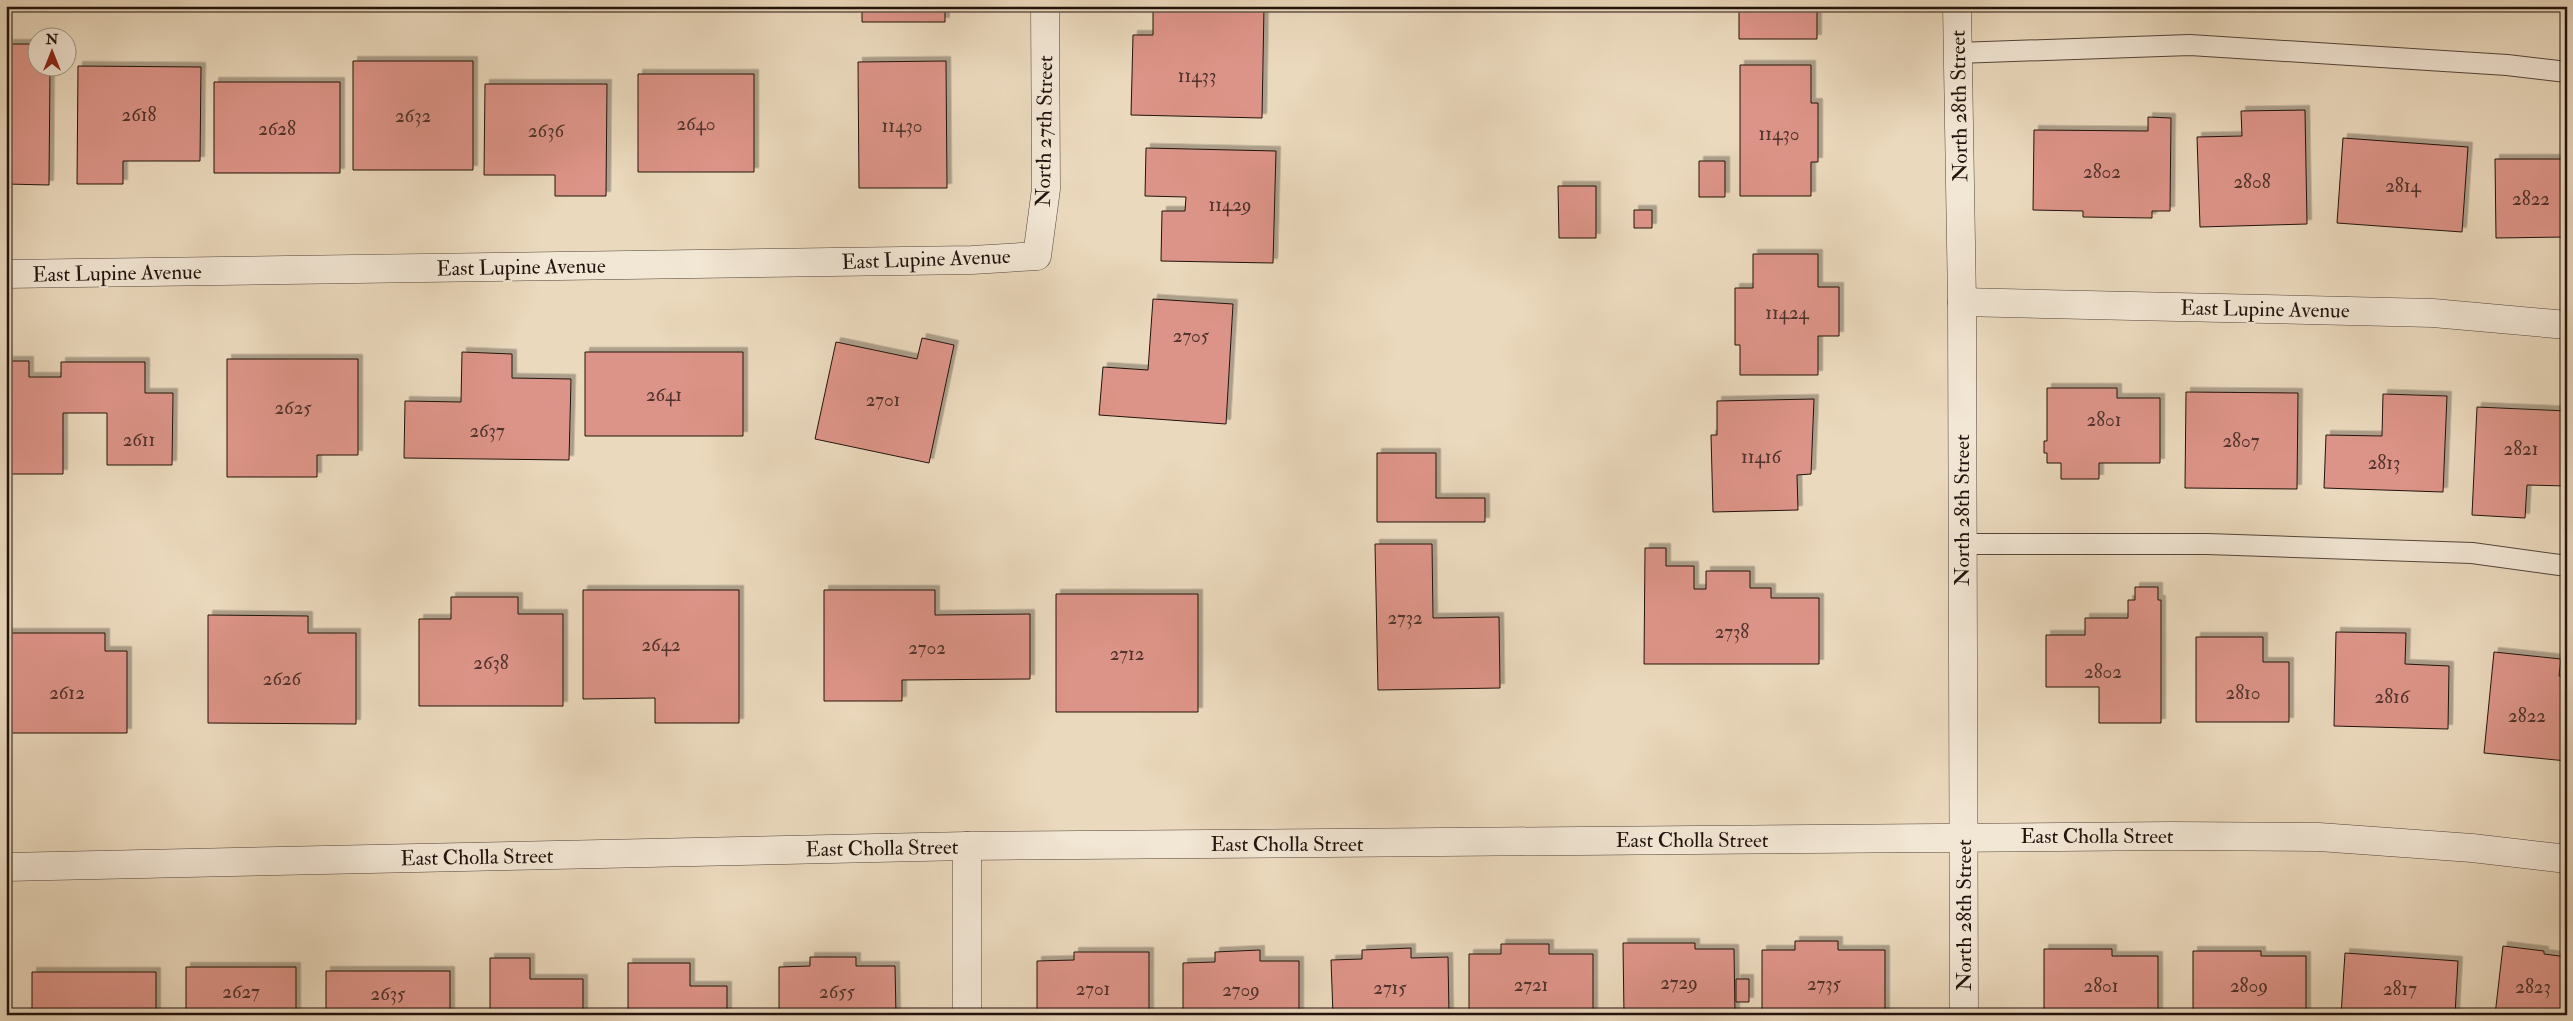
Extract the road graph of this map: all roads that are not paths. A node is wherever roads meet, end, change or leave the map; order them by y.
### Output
1 (1045, 6) edge
2 (1957, 6) edge
3 (1957, 53) junction
4 (2567, 72) edge
5 (1036, 256) joint
6 (6, 274) edge
7 (1962, 302) junction
8 (2567, 325) edge
9 (1962, 544) junction
10 (2567, 566) edge
11 (1964, 838) junction
12 (967, 846) junction
13 (2567, 859) edge
14 (6, 867) edge
15 (967, 1015) edge
16 (1964, 1015) edge

1 - 5 street, North 27th Street
2 - 3 street, North 28th Street
3 - 4 lane
3 - 7 street, North 28th Street
5 - 6 street, East Lupine Avenue
7 - 8 street, East Lupine Avenue
7 - 9 street, North 28th Street
9 - 10 lane
9 - 11 street, North 28th Street
11 - 12 street, East Cholla Street
11 - 13 street, East Cholla Street
11 - 16 street, North 28th Street
12 - 14 street, East Cholla Street
12 - 15 street

